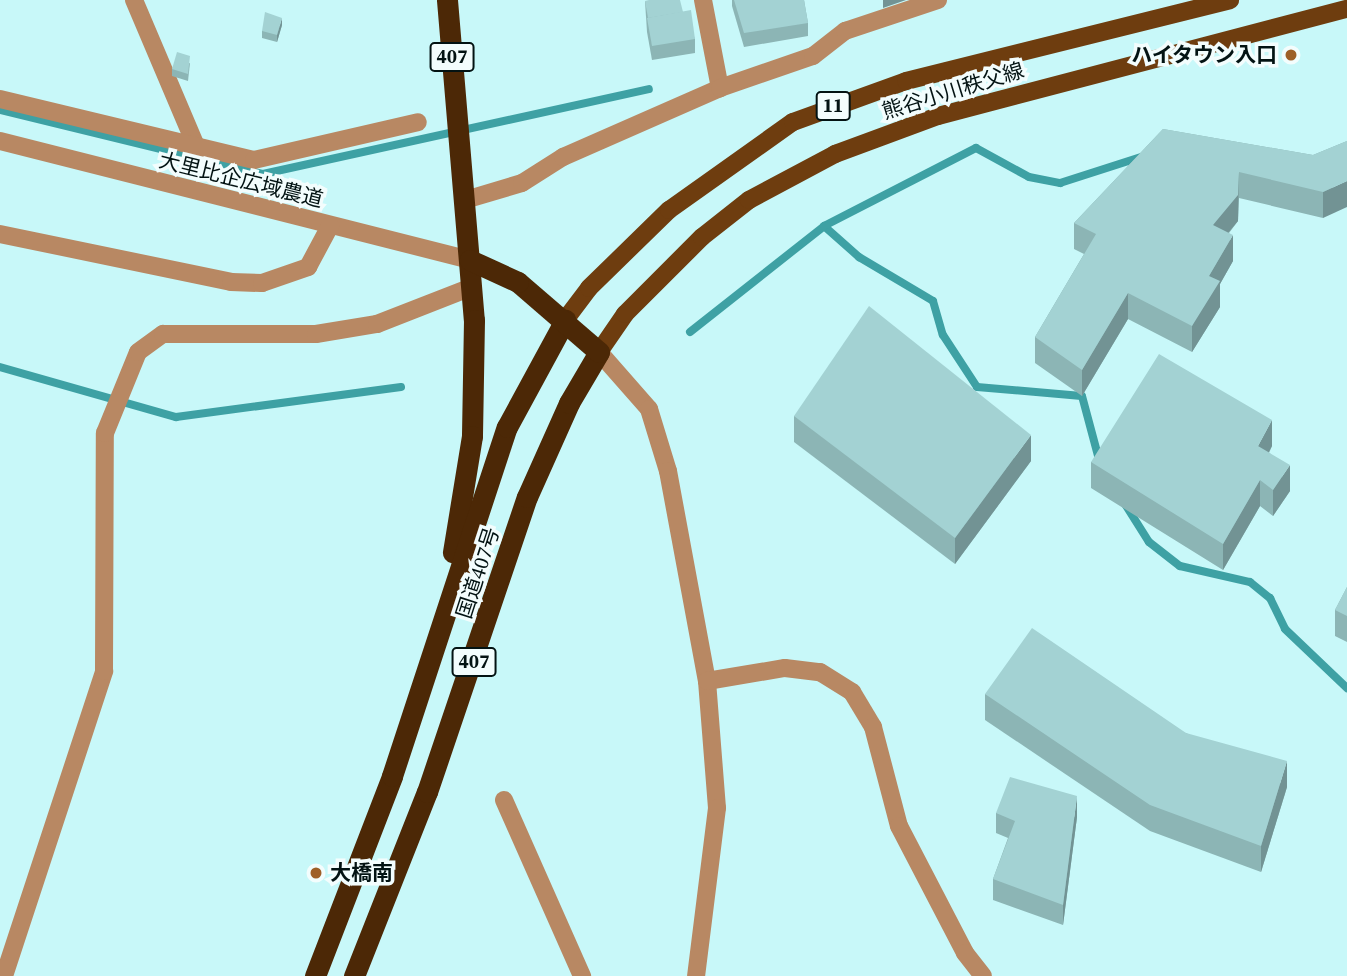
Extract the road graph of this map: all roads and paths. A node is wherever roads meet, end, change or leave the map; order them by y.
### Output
1 (134, 0) edge
2 (447, 0) edge
3 (703, 0) edge
4 (1230, 0) edge
5 (932, 1) edge
6 (1347, 9) edge
7 (720, 88) junction
8 (0, 99) edge
9 (418, 122) dead end
10 (0, 141) edge
11 (196, 146) junction
12 (465, 200) junction
13 (330, 226) junction
14 (0, 234) edge
15 (470, 260) junction
16 (472, 287) junction
17 (565, 320) junction
18 (599, 352) junction
19 (427, 670) junction
20 (708, 681) junction
21 (504, 800) dead end
22 (4, 976) edge
23 (315, 976) edge
24 (354, 976) edge
25 (582, 976) edge
26 (696, 976) edge
27 (983, 976) edge

1 - 11 street
2 - 12 highway, 国道407号 / 407
3 - 7 street
4 - 17 main road, 熊谷小川秩父線 / 11
5 - 7 street
6 - 18 main road, 熊谷小川秩父線 / 11
7 - 12 street
8 - 11 street
9 - 11 street
10 - 13 street, 大里比企広域農道
12 - 15 highway, 国道407号 / 407
13 - 14 street
13 - 15 street, 大里比企広域農道
15 - 16 highway, 国道407号 / 407
15 - 17 highway
16 - 19 highway, 国道407号 / 407
16 - 22 street
17 - 18 highway
17 - 19 highway, 国道407号 / 407
18 - 20 street
18 - 24 highway, 国道407号 / 407
19 - 23 highway, 国道407号 / 407
20 - 26 street
20 - 27 street
21 - 25 street

